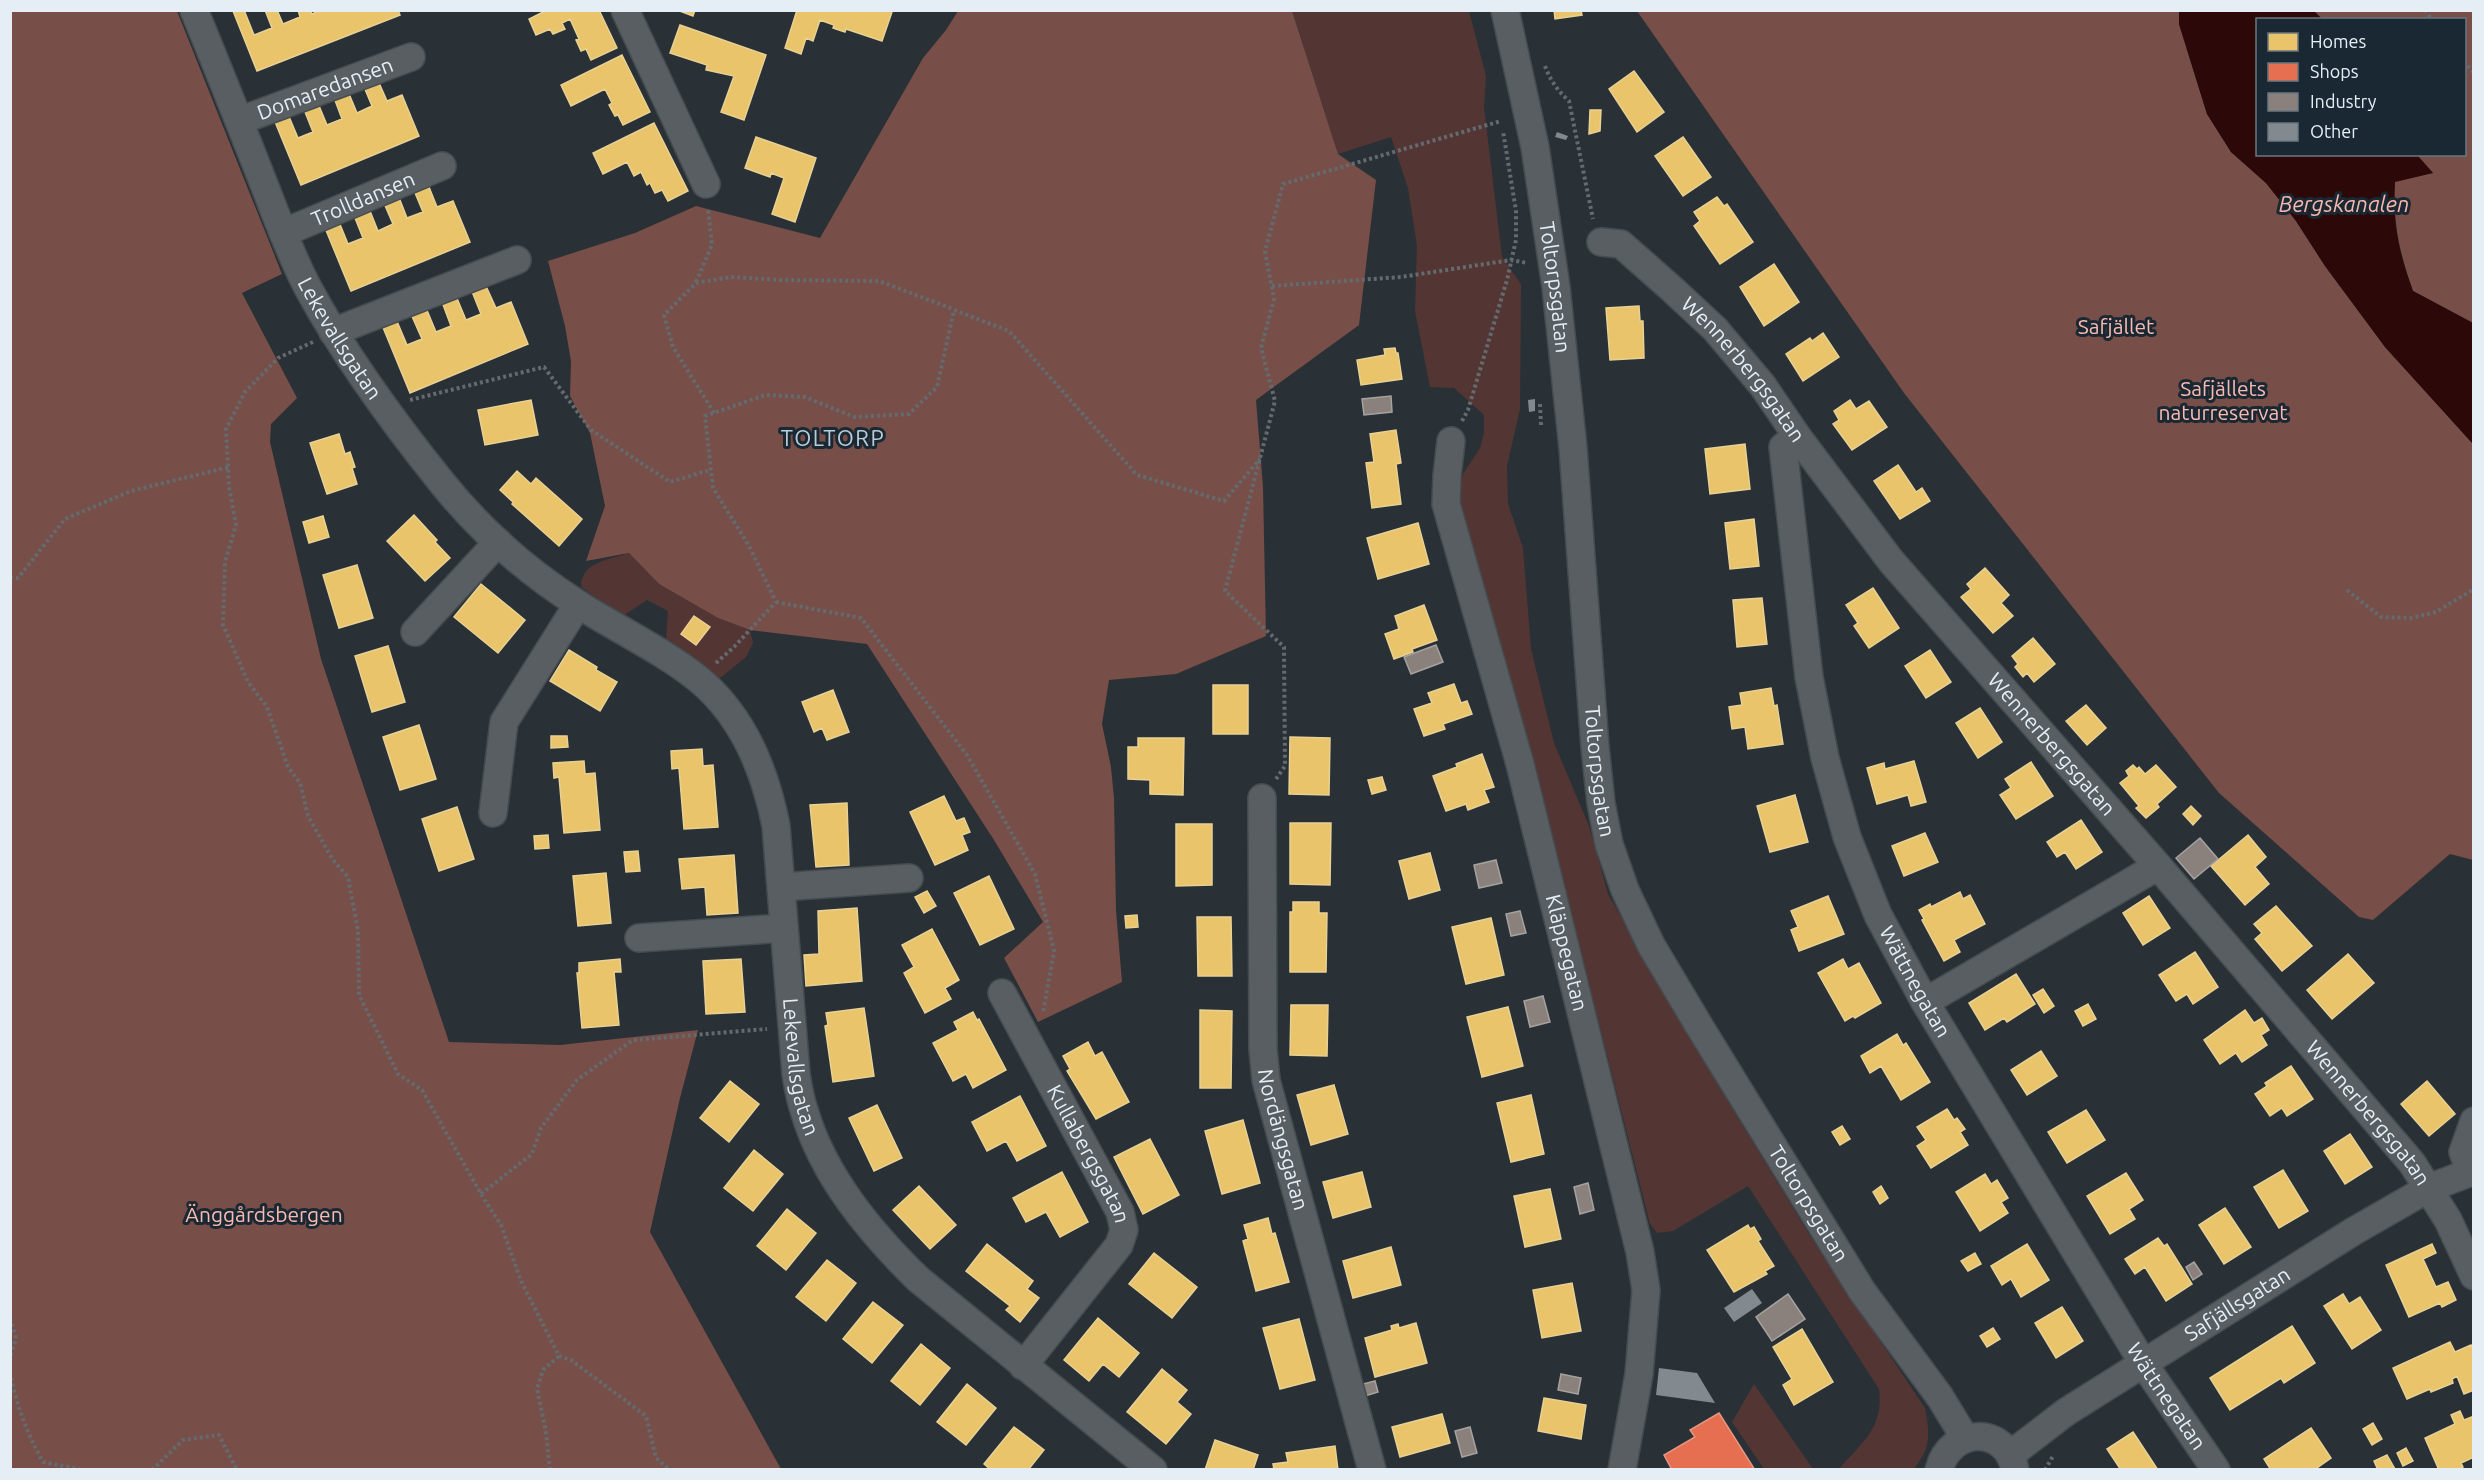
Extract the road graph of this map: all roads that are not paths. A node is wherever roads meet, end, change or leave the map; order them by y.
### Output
1 (625, 10) edge
2 (1505, 10) edge
3 (196, 11) edge
4 (411, 57) dead end
5 (239, 121) junction
6 (442, 166) dead end
7 (706, 184) road end
8 (283, 233) junction
9 (1602, 242) road end
10 (517, 260) dead end
11 (333, 332) junction
12 (1797, 436) junction
13 (1451, 441) road end
14 (498, 542) junction
15 (578, 604) junction
16 (415, 632) dead end
17 (1262, 798) road end
18 (493, 813) dead end
19 (2158, 866) junction
20 (909, 878) dead end
21 (781, 887) junction
22 (784, 928) junction
23 (639, 938) dead end
24 (1002, 993) dead end
25 (1925, 1002) junction
26 (2474, 1121) edge
27 (2472, 1171) edge
28 (2429, 1188) junction
29 (2474, 1276) edge
30 (2143, 1363) junction
31 (1023, 1366) junction
32 (1965, 1438) junction
33 (2012, 1462) edge
34 (1153, 1470) edge
35 (1372, 1470) edge
36 (1622, 1470) edge
37 (1940, 1470) edge
38 (2216, 1470) edge

1 - 7 street
2 - 32 street, Toltorpsgatan
3 - 5 street, Lekevallsgatan
4 - 5 street, Domaredansen
5 - 8 street, Lekevallsgatan
6 - 8 street, Trolldansen
8 - 11 street, Lekevallsgatan
9 - 12 street, Wennerbergsgatan
10 - 11 street
11 - 14 street, Lekevallsgatan
12 - 19 street, Wennerbergsgatan
12 - 25 street, Wättnegatan
13 - 36 street, Kläppegatan
14 - 15 street, Lekevallsgatan
14 - 16 street
15 - 18 street
15 - 21 street, Lekevallsgatan
17 - 35 street, Nordängsgatan
19 - 25 street
19 - 28 street, Wennerbergsgatan
20 - 21 street
21 - 22 street, Lekevallsgatan
22 - 23 street
22 - 31 street, Lekevallsgatan
24 - 31 street, Kullabergsgatan
25 - 30 street, Wättnegatan
26 - 27 street
27 - 28 street, Safjällsgatan
28 - 29 street, Wennerbergsgatan
28 - 30 street, Safjällsgatan
30 - 33 street, Safjällsgatan
30 - 38 street, Wättnegatan
31 - 34 street, Lekevallsgatan
32 - 33 street
32 - 37 street

